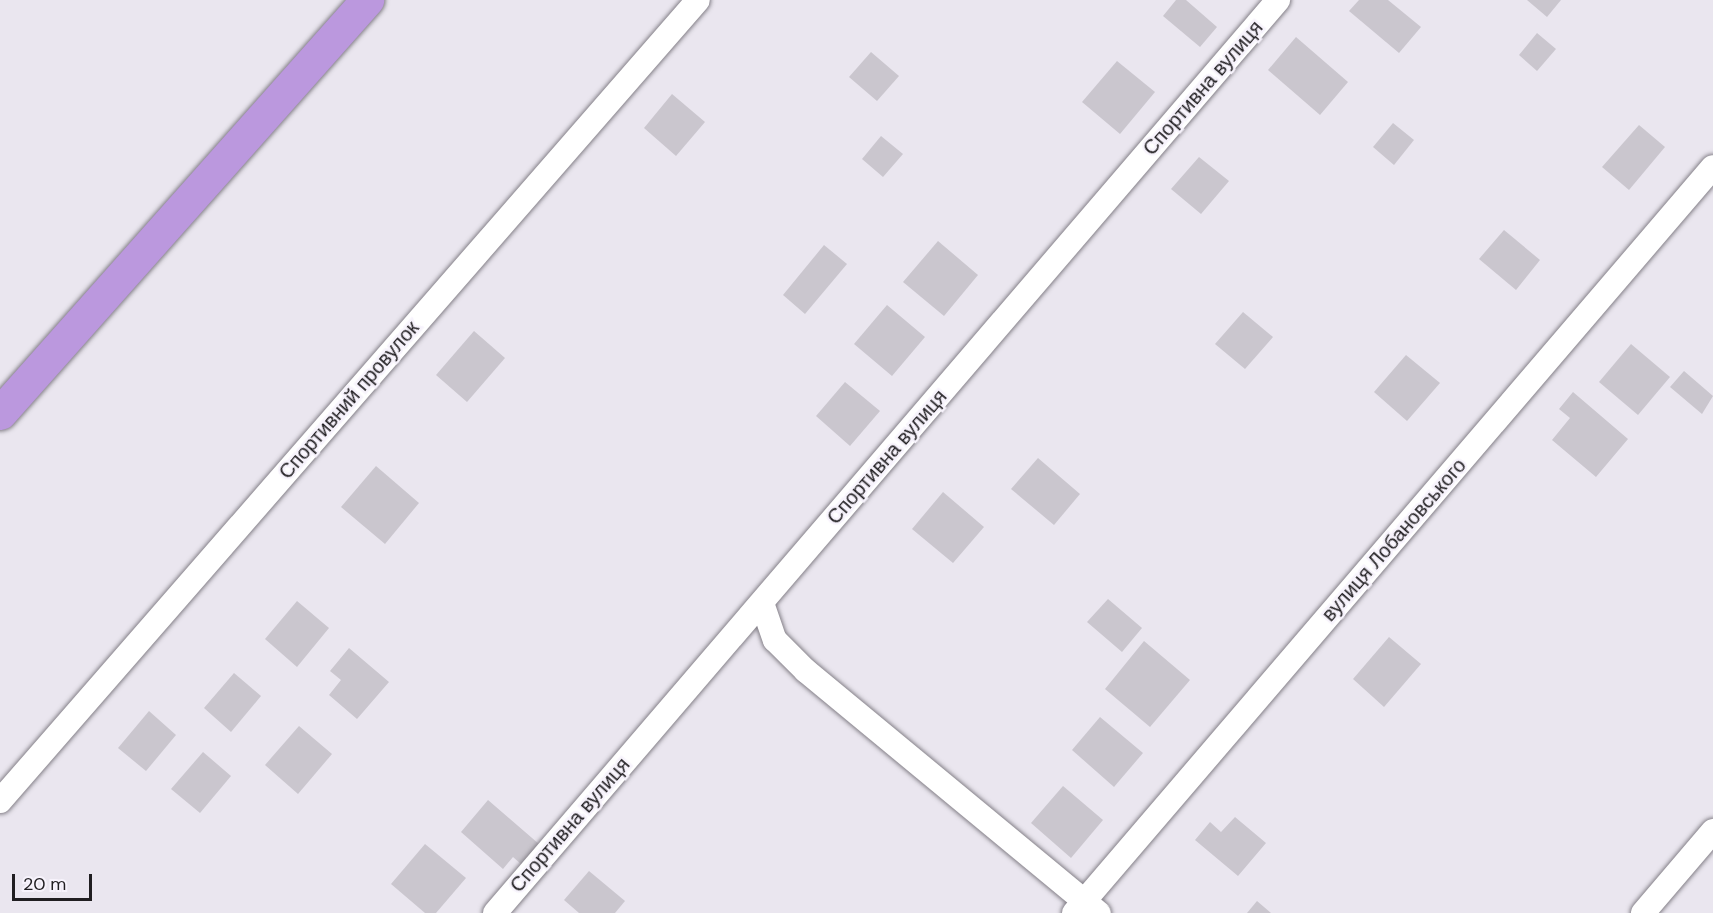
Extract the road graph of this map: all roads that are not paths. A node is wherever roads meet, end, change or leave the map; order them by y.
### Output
1 (367, 0) edge
2 (698, 0) edge
3 (1278, 0) edge
4 (1713, 166) edge
5 (0, 413) edge
6 (762, 603) junction
7 (0, 801) edge
8 (1713, 831) edge
9 (1086, 909) edge
10 (495, 913) edge
11 (1643, 913) edge

1 - 5 highway
2 - 7 street, Спортивний провулок
3 - 6 street, Спортивна вулиця
4 - 9 street, вулиця Лобановського
6 - 9 street
6 - 10 street, Спортивна вулиця
8 - 11 street

